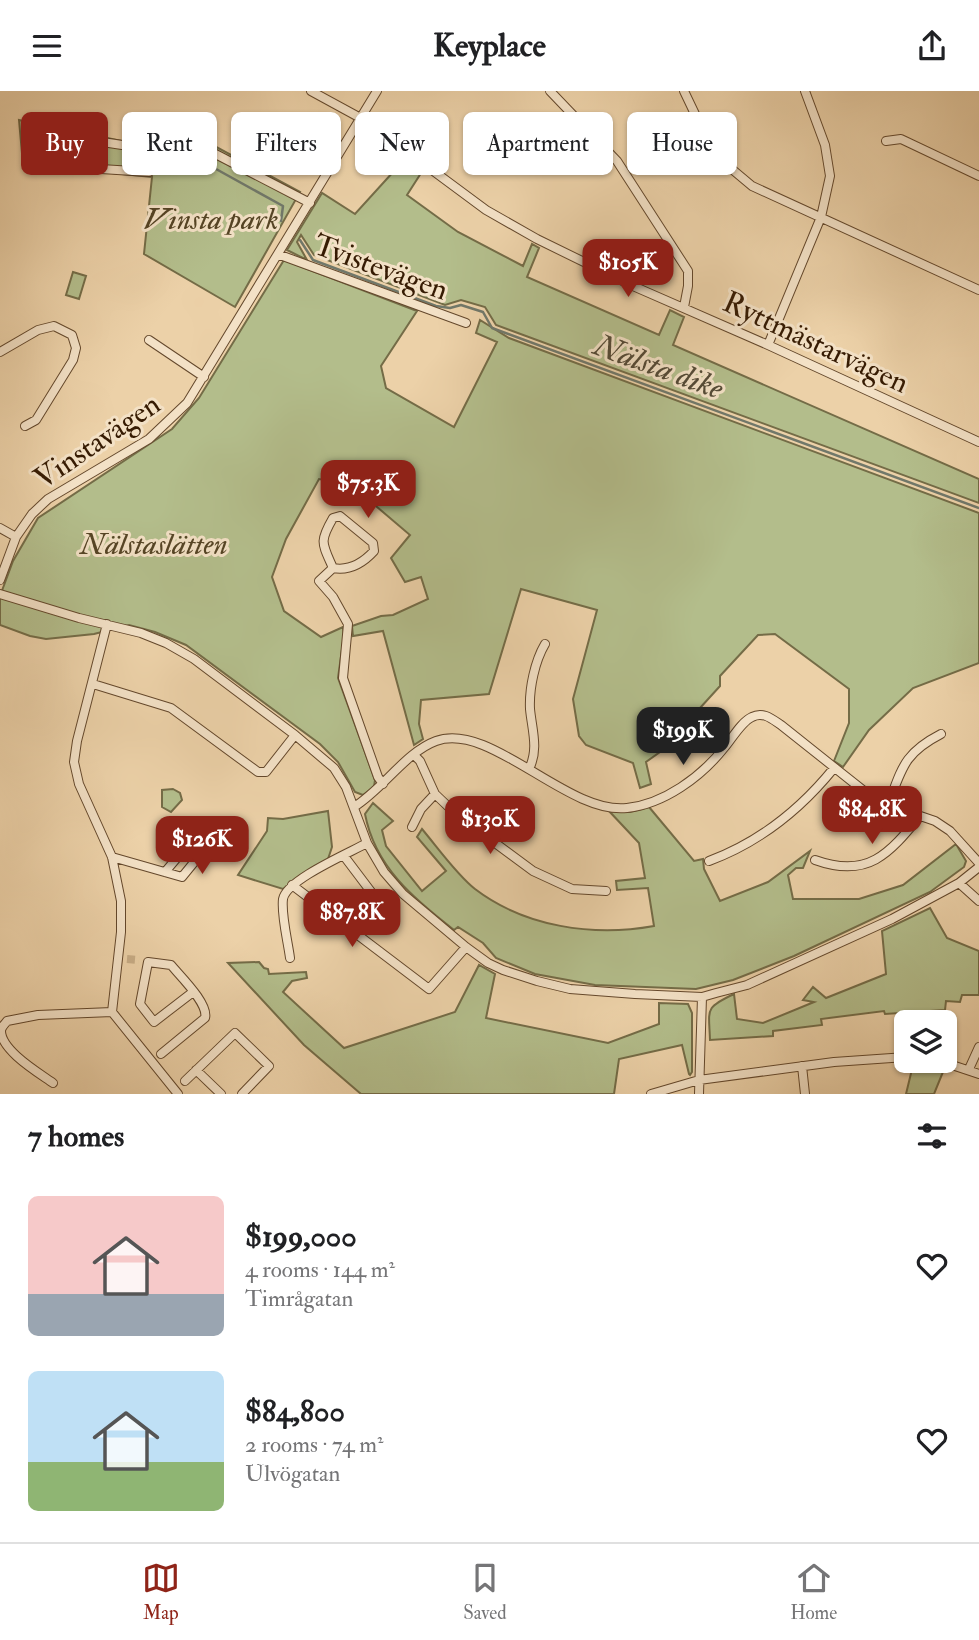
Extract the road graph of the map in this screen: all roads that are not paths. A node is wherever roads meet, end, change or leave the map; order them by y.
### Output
1 (311, 91) edge
2 (377, 91) edge
3 (550, 91) edge
4 (684, 91) edge
5 (805, 91) edge
6 (365, 112) edge
7 (355, 115) edge
8 (355, 128) edge
9 (886, 141) dead end
10 (155, 151) joint
11 (217, 155) edge
12 (438, 175) edge
13 (979, 176) edge
14 (310, 203) junction
15 (821, 217) junction
16 (280, 255) junction
17 (979, 290) edge
18 (684, 307) junction
19 (466, 323) dead end
20 (149, 339) dead end
21 (768, 345) junction
22 (0, 352) edge
23 (204, 377) junction
24 (25, 426) dead end
25 (978, 441) edge
26 (0, 528) edge
27 (16, 537) junction
28 (332, 568) junction
29 (0, 580) edge
30 (0, 594) edge
31 (107, 624) junction
32 (545, 644) dead end
33 (93, 684) junction
34 (941, 734) dead end
35 (295, 735) junction
36 (414, 755) junction
37 (835, 768) junction
38 (529, 769) junction
39 (383, 784) junction
40 (435, 794) junction
41 (888, 805) junction
42 (354, 807) junction
43 (920, 816) junction
44 (412, 827) dead end
45 (367, 843) junction
46 (344, 856) junction
47 (112, 857) junction
48 (815, 860) dead end
49 (709, 862) dead end
50 (979, 865) edge
51 (165, 872) dead end
52 (959, 883) junction
53 (292, 885) junction
54 (606, 891) dead end
55 (979, 901) edge
56 (381, 905) dead end
57 (466, 947) junction
58 (290, 958) dead end
59 (192, 992) junction
60 (702, 997) junction
61 (112, 1012) junction
62 (979, 1047) edge
63 (161, 1054) dead end
64 (894, 1058) edge
65 (802, 1066) junction
66 (957, 1066) edge
67 (969, 1069) junction
68 (196, 1070) junction
69 (979, 1074) edge
70 (699, 1080) junction
71 (185, 1081) dead end
72 (54, 1083) dead end
73 (670, 1091) edge
74 (178, 1094) edge
75 (220, 1094) edge
76 (242, 1094) edge
77 (651, 1094) edge
78 (699, 1094) edge
79 (806, 1094) edge

1 - 7 street, Ryttmästarvägen
2 - 6 street, Vinstavägen
3 - 18 street
4 - 15 street
5 - 15 street
8 - 14 street, Vinstavägen
9 - 13 street
10 - 10 street
11 - 14 street
12 - 18 street, Ryttmästarvägen
14 - 16 street, Vinstavägen
15 - 17 street
15 - 21 street
16 - 19 street, Tvistevägen
16 - 23 street, Vinstavägen
18 - 21 street, Ryttmästarvägen
20 - 23 street, Vinstavägen
21 - 25 street, Ryttmästarvägen
22 - 24 street
23 - 27 street, Vinstavägen
26 - 27 street
27 - 29 street, Vinstavägen
28 - 28 street
28 - 39 street
30 - 31 street
31 - 33 street
31 - 35 street
32 - 38 street
33 - 35 street
33 - 47 street
34 - 41 street
35 - 42 street
36 - 38 street
36 - 39 street
36 - 40 street
37 - 38 street
37 - 41 street
37 - 49 street
39 - 42 street
40 - 44 street
40 - 54 street
41 - 43 street
42 - 45 street
43 - 48 street
43 - 50 street
45 - 46 street
45 - 57 street
46 - 53 street
46 - 56 street
47 - 51 street
47 - 61 street
50 - 52 street
52 - 55 street
52 - 60 street
53 - 57 street
53 - 58 street
57 - 60 street
59 - 59 street
59 - 63 street
60 - 70 street
61 - 72 street
61 - 74 street
62 - 67 street
64 - 65 street
65 - 70 street
65 - 79 street
66 - 67 street
67 - 69 street
68 - 71 street
68 - 75 street
68 - 76 street
70 - 73 street
70 - 78 street
73 - 77 street

